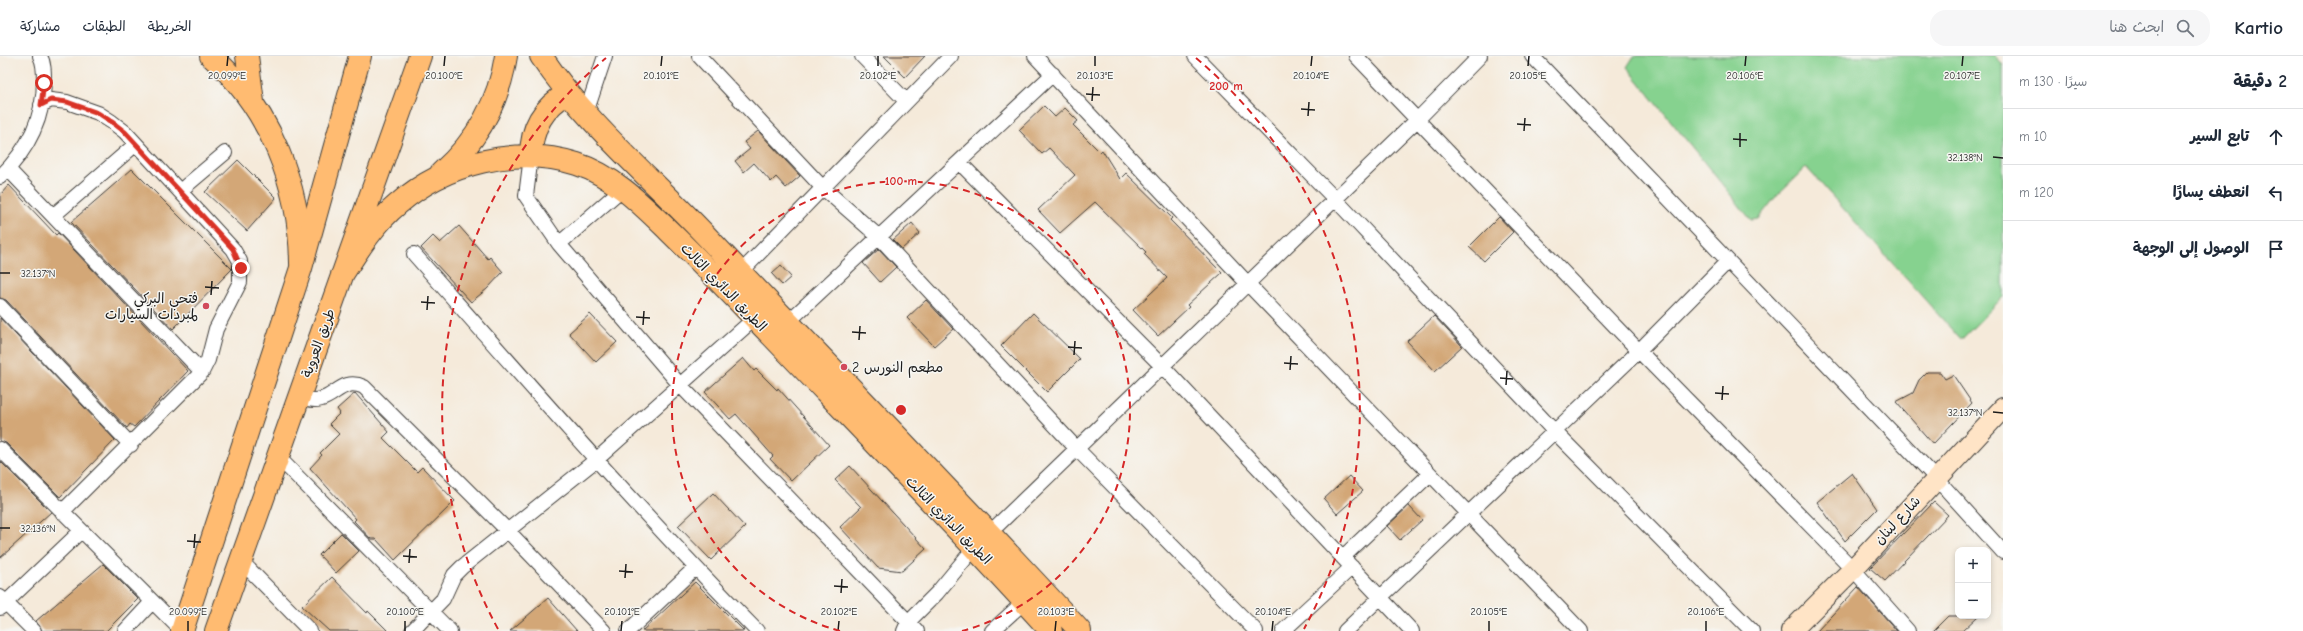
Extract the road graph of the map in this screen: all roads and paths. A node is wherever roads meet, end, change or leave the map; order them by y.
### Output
1 (211, 56) edge
2 (248, 56) edge
3 (360, 56) edge
4 (420, 56) edge
5 (506, 56) edge
6 (542, 56) edge
7 (605, 56) edge
8 (699, 56) edge
9 (862, 56) edge
10 (951, 56) edge
11 (1035, 56) edge
12 (1195, 56) edge
13 (1356, 56) edge
14 (1480, 56) edge
15 (1532, 56) edge
16 (42, 57) edge
17 (1053, 74) junction
18 (568, 93) junction
19 (906, 101) junction
20 (41, 105) junction
21 (254, 106) junction
22 (586, 114) junction
23 (1417, 120) junction
24 (136, 144) junction
25 (225, 153) dead end
26 (531, 156) junction
27 (959, 162) junction
28 (4, 173) edge
29 (436, 178) junction
30 (822, 187) junction
31 (622, 188) junction
32 (180, 191) junction
33 (1334, 198) junction
34 (53, 216) junction
35 (879, 237) junction
36 (558, 244) junction
37 (414, 254) dead end
38 (1728, 261) junction
39 (300, 268) junction
40 (740, 272) junction
41 (342, 275) junction
42 (1248, 284) junction
43 (0, 306) edge
44 (755, 318) junction
45 (788, 322) junction
46 (1639, 351) junction
47 (1163, 367) junction
48 (202, 372) junction
49 (680, 385) junction
50 (299, 396) junction
51 (2003, 408) edge
52 (1554, 431) junction
53 (131, 444) junction
54 (0, 449) edge
55 (1077, 449) junction
56 (278, 457) junction
57 (596, 460) junction
58 (1430, 474) junction
59 (1936, 478) junction
60 (62, 512) junction
61 (1468, 513) junction
62 (507, 530) junction
63 (81, 531) junction
64 (983, 539) junction
65 (2003, 552) edge
66 (241, 560) junction
67 (1348, 562) junction
68 (695, 568) junction
69 (1853, 569) junction
70 (1381, 598) junction
71 (1025, 601) junction
72 (152, 602) junction
73 (2, 603) edge
74 (431, 612) junction
75 (910, 628) edge
76 (34, 631) edge
77 (125, 631) edge
78 (182, 631) edge
79 (216, 631) edge
80 (310, 631) edge
81 (412, 631) edge
82 (450, 631) edge
83 (604, 631) edge
84 (628, 631) edge
85 (757, 631) edge
86 (992, 631) edge
87 (1052, 631) edge
88 (1080, 631) edge
89 (1256, 631) edge
90 (1283, 631) edge
91 (1344, 631) edge
92 (1412, 631) edge
93 (1581, 631) edge
94 (1752, 631) edge
95 (1791, 631) edge
96 (1908, 631) edge

1 - 21 main road
2 - 21 main road
3 - 39 main road
4 - 41 main road, طريق العروبة
5 - 29 main road
6 - 18 main road, الطريق الدائري الثالث
7 - 22 street
8 - 30 street
9 - 19 street
10 - 19 street
11 - 17 street
12 - 33 street
13 - 23 street
14 - 23 street
15 - 38 street
16 - 20 street
17 - 27 street
17 - 42 street
18 - 22 main road, الطريق الدائري الثالث
18 - 26 main road
19 - 30 street
20 - 24 street
20 - 28 street
21 - 39 main road
22 - 40 main road, الطريق الدائري الثالث
23 - 33 street
23 - 46 street
24 - 32 street
24 - 34 street
25 - 32 street
26 - 29 main road, الطريق الدائري الثالث
26 - 31 main road, الطريق الدائري الثالث
26 - 36 street
27 - 35 street
27 - 47 street
28 - 34 street
29 - 41 main road, الطريق الدائري الثالث
30 - 35 street
30 - 40 street
31 - 36 street
31 - 44 main road, الطريق الدائري الثالث
32 - 48 street
33 - 42 street
33 - 52 street
34 - 48 street
35 - 45 street
35 - 55 street
36 - 49 street
37 - 57 street
38 - 46 street
38 - 59 street
39 - 78 main road
40 - 45 main road, الطريق الدائري الثالث
41 - 50 main road, طريق العروبة
42 - 47 street
42 - 58 street
43 - 53 street
44 - 49 street
44 - 64 main road, الطريق الدائري الثالث
45 - 64 main road, الطريق الدائري الثالث
46 - 52 street
46 - 69 street
47 - 55 street
47 - 67 street
48 - 53 street
49 - 57 street
49 - 75 street
50 - 56 main road, طريق العروبة
50 - 62 street
51 - 59 street, شارع لبنان
52 - 61 street
52 - 94 street
53 - 60 street
54 - 60 street
55 - 64 street
55 - 89 street
56 - 66 main road, طريق العروبة
56 - 74 street
57 - 62 street
57 - 68 street
58 - 61 street
58 - 67 street
59 - 65 street
59 - 69 street, شارع لبنان
60 - 63 street
61 - 70 street
61 - 93 street
62 - 74 street
62 - 83 street
63 - 72 street
63 - 73 street
64 - 71 main road, الطريق الدائري الثالث
64 - 75 street
64 - 88 main road, الطريق الدائري الثالث
66 - 79 main road, طريق العروبة
66 - 80 street
67 - 70 street
67 - 90 street
68 - 84 street
68 - 85 street
69 - 95 street, شارع لبنان
69 - 96 street
70 - 91 street
70 - 92 street
71 - 86 street
71 - 87 main road, الطريق الدائري الثالث
72 - 77 street
72 - 78 street
73 - 76 street
74 - 81 street
74 - 82 street

